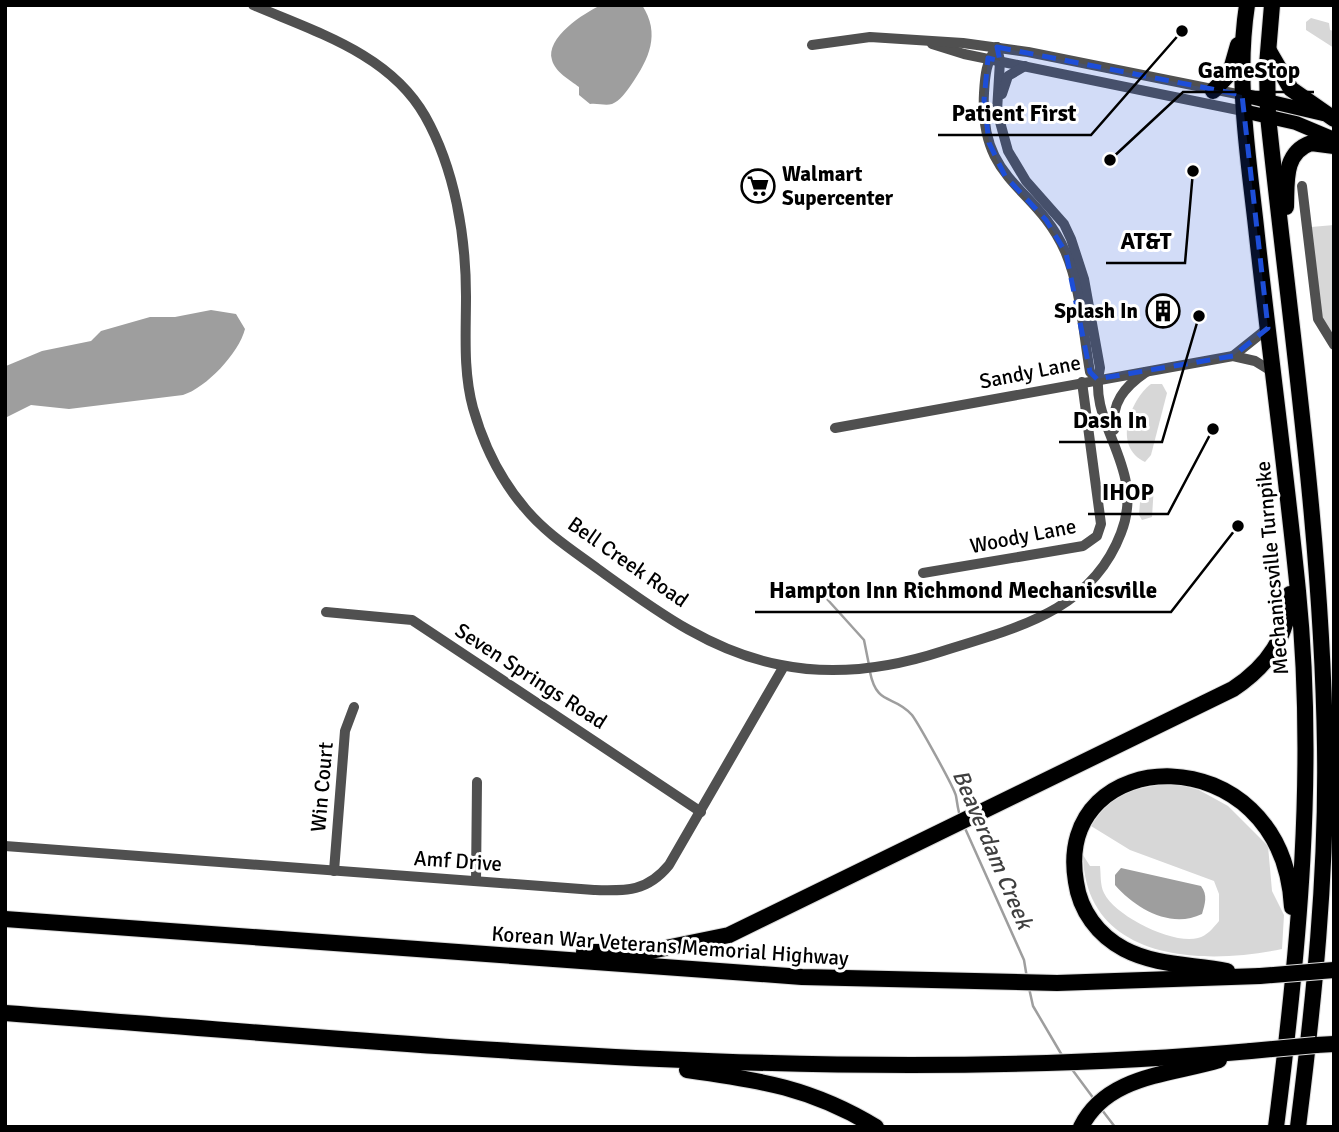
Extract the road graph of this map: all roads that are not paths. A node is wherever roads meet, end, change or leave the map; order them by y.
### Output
1 (253, 5) edge
2 (1247, 5) edge
3 (1272, 5) edge
4 (1244, 26) junction
5 (926, 42) junction
6 (812, 45) dead end
7 (997, 47) junction
8 (1268, 48) junction
9 (988, 58) junction
10 (1000, 61) junction
11 (1025, 66) junction
12 (1213, 91) junction
13 (1243, 103) junction
14 (1267, 108) junction
15 (1334, 119) edge
16 (1000, 124) junction
17 (1334, 139) edge
18 (1334, 146) edge
19 (1302, 187) dead end
20 (1283, 251) junction
21 (1268, 328) junction
22 (1334, 345) edge
23 (1233, 356) junction
24 (1148, 370) junction
25 (1273, 372) junction
26 (1097, 379) junction
27 (1082, 382) junction
28 (1278, 420) junction
29 (835, 428) dead end
30 (1115, 443) junction
31 (1308, 470) junction
32 (923, 573) dead end
33 (326, 612) dead end
34 (1334, 632) edge
35 (784, 666) junction
36 (354, 707) dead end
37 (477, 782) dead end
38 (701, 812) junction
39 (5, 846) edge
40 (1334, 867) edge
41 (334, 871) junction
42 (476, 881) junction
43 (5, 919) edge
44 (488, 955) junction
45 (1334, 971) edge
46 (1253, 976) junction
47 (1314, 992) junction
48 (1292, 993) junction
49 (5, 1013) edge
50 (1311, 1028) junction
51 (1287, 1030) junction
52 (1334, 1045) edge
53 (1249, 1051) junction
54 (595, 1058) junction
55 (876, 1127) edge
56 (1081, 1127) edge
57 (1269, 1127) edge
58 (1276, 1127) edge
59 (1298, 1127) edge
60 (1307, 1127) edge

1 - 35 street, Bell Creek Road
2 - 4 highway, Mechanicsville Turnpike
3 - 8 highway, Mechanicsville Turnpike
4 - 12 highway
4 - 13 highway, Mechanicsville Turnpike
5 - 6 street
5 - 7 street
5 - 9 street
7 - 9 street
7 - 10 street, Bell Creek Road
7 - 12 street
8 - 14 highway, Mechanicsville Turnpike
8 - 15 highway
9 - 10 street
9 - 26 street, Bell Creek Road
10 - 11 street
10 - 16 street, Bell Creek Road
11 - 13 street
11 - 16 street
12 - 13 street
13 - 14 main road
13 - 21 highway, Mechanicsville Turnpike
14 - 15 main road
14 - 17 main road
14 - 20 highway, Mechanicsville Turnpike
16 - 26 street, Bell Creek Road
18 - 20 highway
19 - 22 street
20 - 31 highway, Mechanicsville Turnpike
21 - 23 street, Sandy Lane
21 - 25 highway, Mechanicsville Turnpike
23 - 24 street, Sandy Lane
23 - 25 street, Sandy Lane
24 - 26 street, Sandy Lane
24 - 30 street
25 - 28 highway, Mechanicsville Turnpike
26 - 27 street, Sandy Lane
26 - 30 street, Bell Creek Road
27 - 29 street, Sandy Lane
27 - 32 street, Woody Lane
28 - 44 highway
28 - 48 highway, Mechanicsville Turnpike
30 - 35 street, Bell Creek Road
31 - 34 highway
31 - 47 highway, Mechanicsville Turnpike
33 - 38 street, Seven Springs Road
35 - 38 street, Amf Drive
36 - 41 street, Win Court
37 - 42 street
38 - 42 street, Amf Drive
39 - 41 street, Amf Drive
40 - 47 highway
41 - 42 street, Amf Drive
43 - 44 highway, Korean War Veterans Memorial Highway
44 - 46 highway, Korean War Veterans Memorial Highway
45 - 46 highway, Korean War Veterans Memorial Highway, bridge
46 - 48 highway
47 - 50 highway, Mechanicsville Turnpike
48 - 51 highway, Mechanicsville Turnpike
49 - 54 highway
50 - 59 highway, Mechanicsville Turnpike
50 - 60 highway
51 - 57 highway
51 - 58 highway, Mechanicsville Turnpike
52 - 53 highway, bridge
53 - 54 highway
53 - 56 highway
54 - 55 highway

